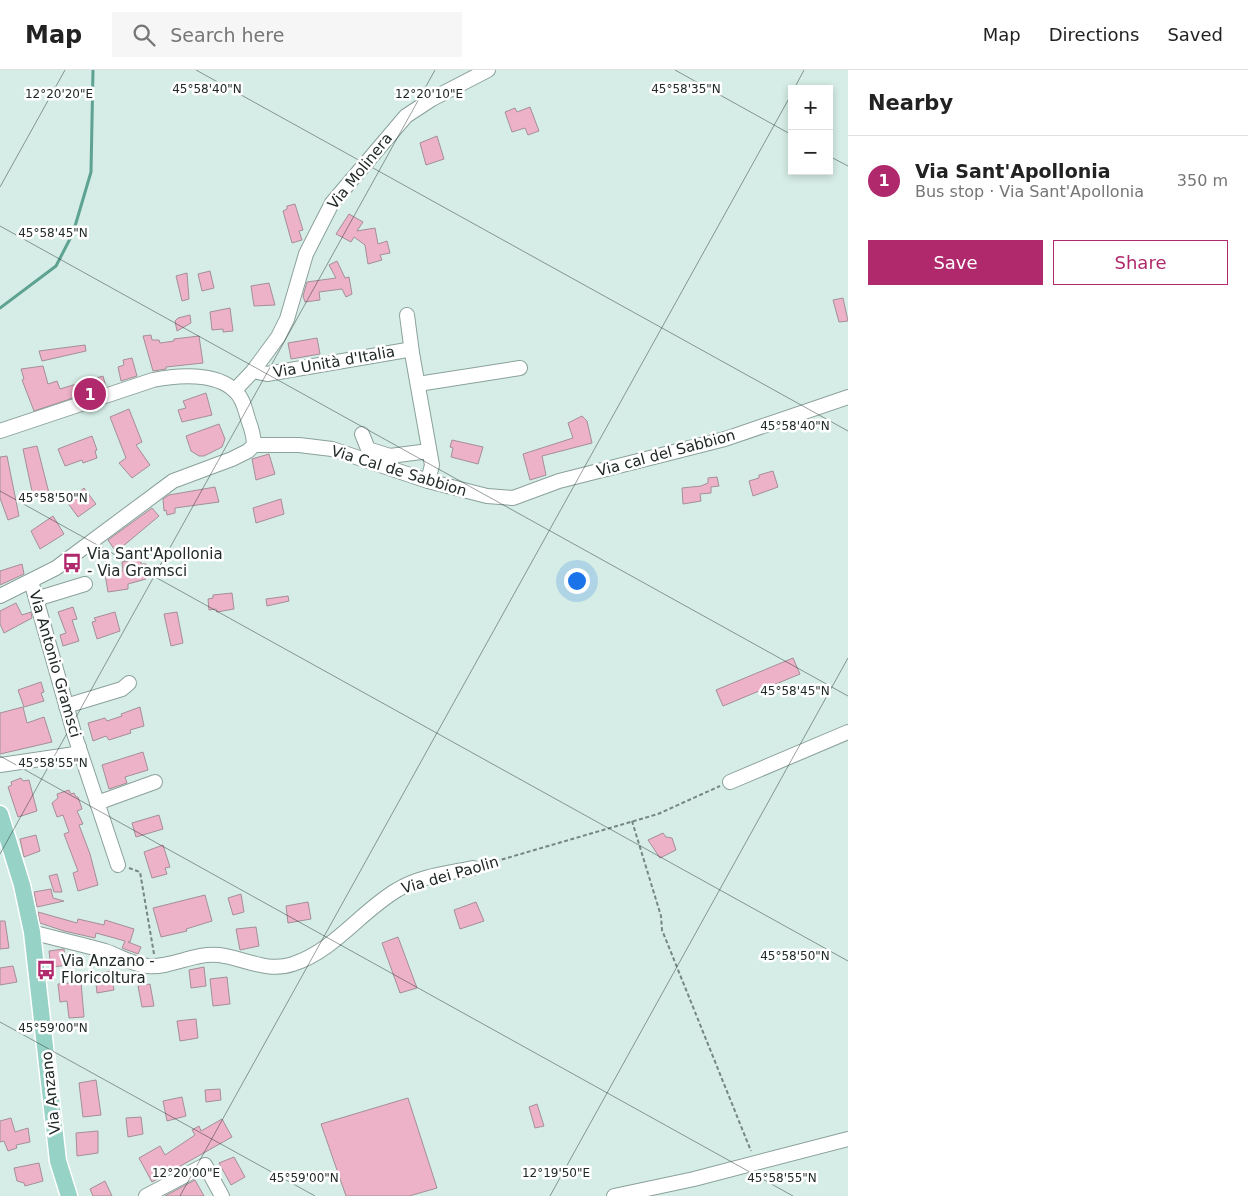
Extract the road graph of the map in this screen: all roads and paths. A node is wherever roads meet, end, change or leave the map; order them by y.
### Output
1 (488, 70) edge
2 (407, 315) dead end
3 (412, 353) junction
4 (520, 368) dead end
5 (253, 371) junction
6 (418, 384) junction
7 (235, 390) junction
8 (848, 398) edge
9 (0, 431) edge
10 (362, 434) dead end
11 (254, 445) junction
12 (429, 451) junction
13 (428, 482) junction
14 (513, 498) joint
15 (31, 581) junction
16 (85, 584) dead end
17 (0, 596) edge
18 (36, 599) junction
19 (128, 682) dead end
20 (66, 706) junction
21 (848, 732) edge
22 (79, 748) junction
23 (0, 765) edge
24 (155, 782) dead end
25 (730, 782) joint
26 (97, 803) junction
27 (0, 814) edge
28 (632, 821) junction
29 (118, 865) joint
30 (474, 868) joint
31 (32, 932) junction
32 (156, 966) junction
33 (848, 1139) edge
34 (749, 1165) junction
35 (69, 1196) edge
36 (146, 1196) edge
37 (222, 1196) edge
38 (614, 1196) edge

1 - 5 street, Via Molinera
2 - 3 street
3 - 5 street, Via Unità d'Italia
3 - 6 street, Via Unità d'Italia
4 - 6 street
5 - 7 street, Via Molinera
6 - 12 street, Via Unità d'Italia
7 - 9 street
7 - 11 street
8 - 14 street, Via cal del Sabbion
10 - 12 street
11 - 13 street, Via Cal de Sabbion
11 - 15 street
12 - 13 street, Via Unità d'Italia
13 - 14 street, Via Cal de Sabbion
15 - 17 street
15 - 18 street, Via Antonio Gramsci
16 - 18 street
18 - 20 street, Via Antonio Gramsci
19 - 20 street
20 - 22 street, Via Antonio Gramsci
21 - 25 street
22 - 23 street, Via Antonio Gramsci
22 - 26 street, Via Antonio Gramsci
24 - 26 street
25 - 28 path, Via dei Paolin
26 - 29 street, Via Antonio Gramsci
27 - 31 main road, Via Anzano
28 - 30 path, Via dei Paolin
28 - 34 path
29 - 32 path
30 - 32 street, Via dei Paolin
31 - 32 street, Via dei Paolin
31 - 35 main road, Via Anzano
33 - 34 street
34 - 38 street
36 - 37 street

